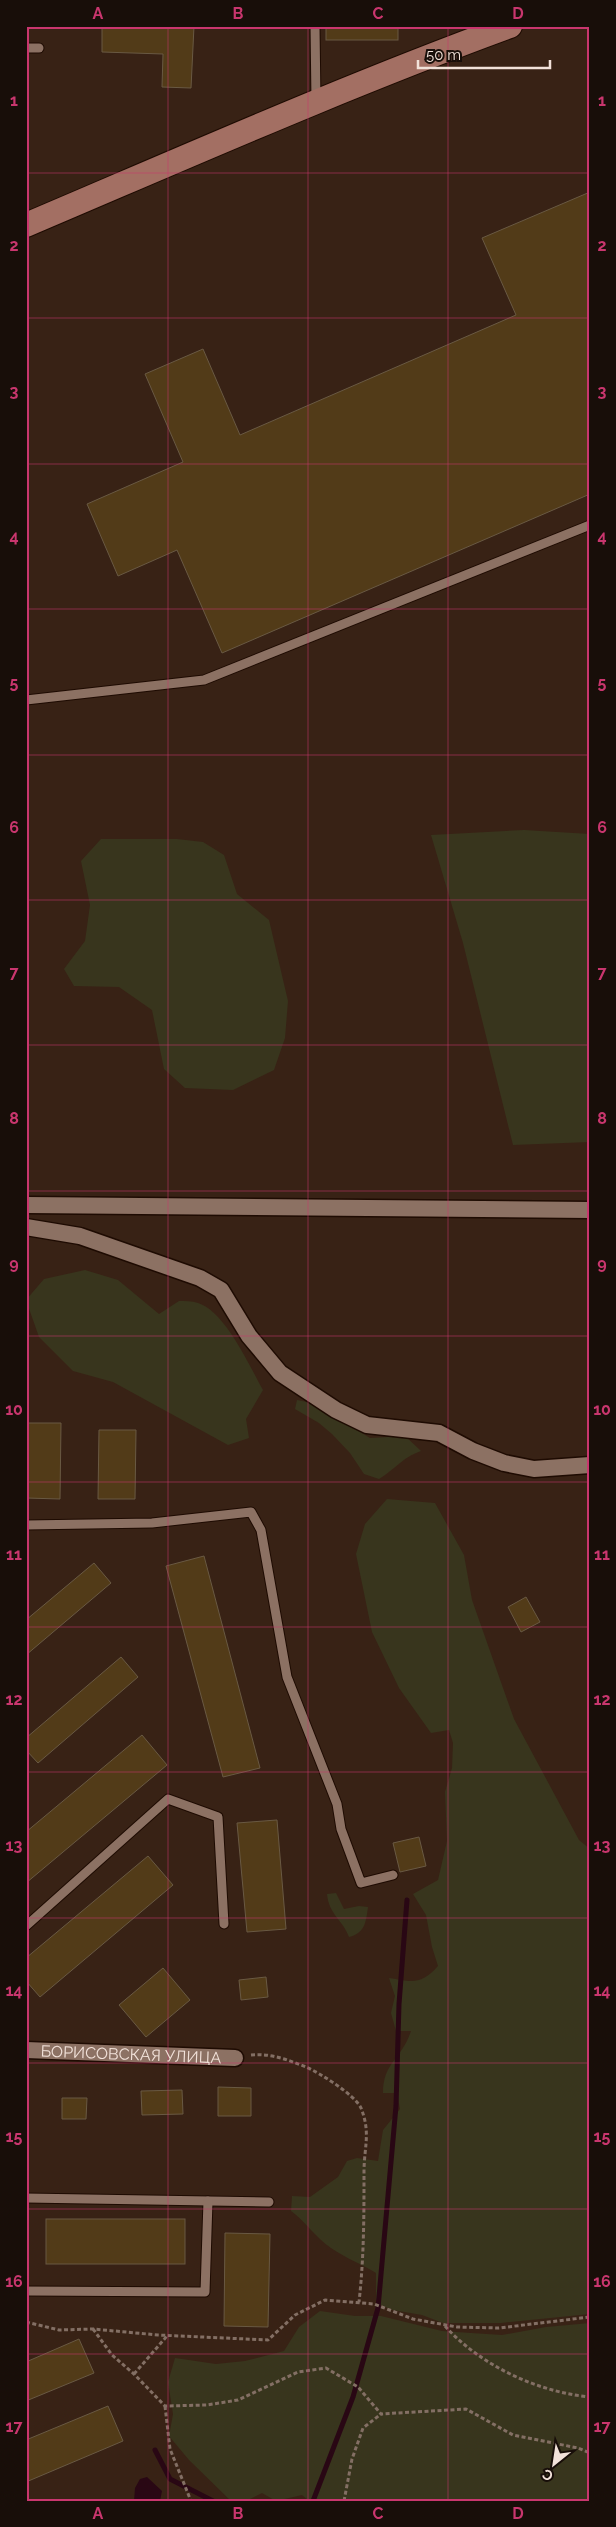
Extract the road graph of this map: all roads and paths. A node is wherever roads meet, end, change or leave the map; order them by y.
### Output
1 (315, 26) edge
2 (505, 27) edge
3 (26, 48) edge
4 (39, 48) dead end
5 (316, 102) junction
6 (26, 225) edge
7 (590, 524) edge
8 (26, 700) edge
9 (26, 1205) edge
10 (590, 1210) edge
11 (26, 1227) edge
12 (590, 1466) edge
13 (26, 1525) edge
14 (393, 1874) dead end
15 (224, 1924) dead end
16 (26, 1926) edge
17 (26, 2050) edge
18 (234, 2058) joint
19 (26, 2198) edge
20 (208, 2201) junction
21 (269, 2202) dead end
22 (26, 2291) edge
23 (359, 2302) junction
24 (590, 2317) edge
25 (26, 2322) edge
26 (445, 2326) junction
27 (93, 2329) junction
28 (167, 2336) junction
29 (134, 2374) junction
30 (590, 2397) edge
31 (165, 2406) junction
32 (381, 2414) junction
33 (590, 2453) edge
34 (191, 2501) edge
35 (344, 2501) edge

1 - 5 lane
2 - 5 main road
3 - 4 lane
5 - 6 main road
7 - 8 lane
9 - 10 street
11 - 12 street
13 - 14 lane
15 - 16 lane
17 - 18 street, БОРИСОВСКАЯ УЛИЦА
18 - 23 path
19 - 20 lane
20 - 21 lane
20 - 22 lane
23 - 26 path
23 - 28 path
24 - 26 path
25 - 27 path
26 - 30 path
27 - 28 path
27 - 29 path
28 - 29 path
29 - 31 path
31 - 32 path
31 - 34 path
32 - 33 path
32 - 35 path

